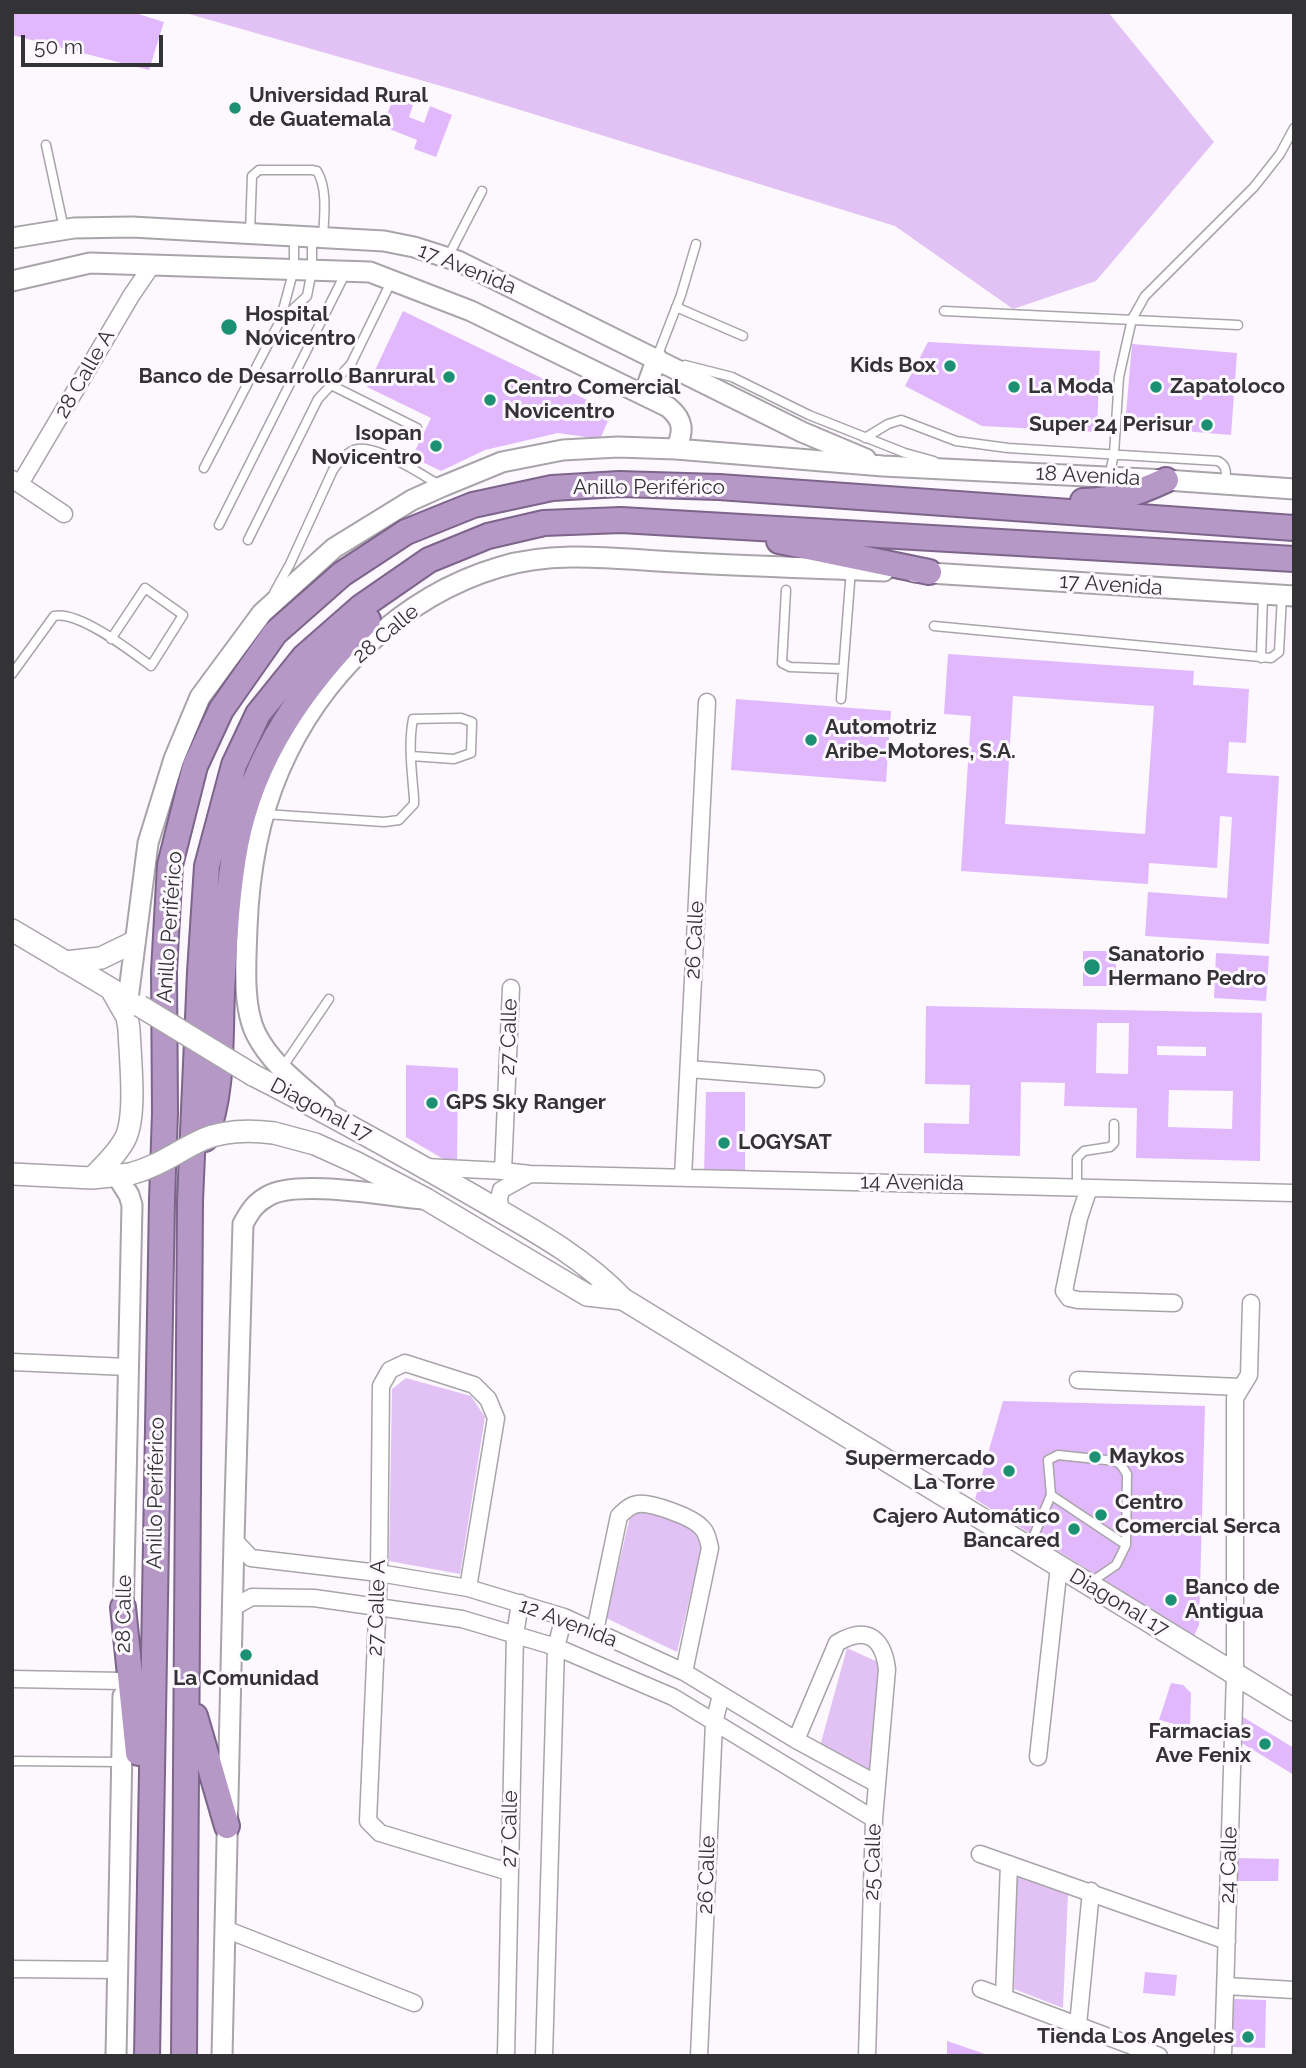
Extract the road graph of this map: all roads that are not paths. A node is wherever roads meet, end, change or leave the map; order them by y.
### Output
1 (1294, 128) edge
2 (46, 145) dead end
3 (482, 191) dead end
4 (64, 229) junction
5 (250, 233) junction
6 (310, 236) junction
7 (12, 238) edge
8 (695, 244) dead end
9 (448, 257) junction
10 (152, 265) junction
11 (303, 270) junction
12 (347, 271) junction
13 (392, 280) junction
14 (12, 281) edge
15 (676, 307) junction
16 (944, 311) dead end
17 (1132, 319) junction
18 (280, 321) junction
19 (1238, 325) dead end
20 (743, 336) dead end
21 (657, 358) junction
22 (331, 385) junction
23 (644, 394) junction
24 (417, 428) dead end
25 (865, 438) junction
26 (676, 449) junction
27 (1114, 454) junction
28 (883, 467) junction
29 (204, 468) dead end
30 (974, 471) junction
31 (1110, 477) junction
32 (1166, 480) junction
33 (16, 482) edge
34 (1224, 484) junction
35 (441, 487) junction
36 (1294, 489) edge
37 (1026, 510) junction
38 (64, 514) dead end
39 (699, 524) junction
40 (219, 525) dead end
41 (1294, 528) edge
42 (248, 540) dead end
43 (1294, 559) edge
44 (429, 560) junction
45 (851, 569) junction
46 (929, 572) junction
47 (786, 590) dead end
48 (1279, 596) edge
49 (262, 613) junction
50 (934, 626) dead end
51 (111, 639) junction
52 (1261, 658) junction
53 (843, 668) junction
54 (12, 674) edge
55 (841, 699) dead end
56 (707, 702) dead end
57 (411, 756) junction
58 (265, 814) junction
59 (12, 930) edge
60 (134, 942) junction
61 (65, 961) junction
62 (511, 988) dead end
63 (126, 998) junction
64 (329, 999) dead end
65 (282, 1068) junction
66 (689, 1069) junction
67 (816, 1080) dead end
68 (338, 1119) junction
69 (1114, 1124) dead end
70 (205, 1139) junction
71 (425, 1167) junction
72 (503, 1171) junction
73 (12, 1174) edge
74 (530, 1174) junction
75 (124, 1175) junction
76 (683, 1177) junction
77 (92, 1178) junction
78 (1083, 1188) junction
79 (1294, 1193) edge
80 (426, 1199) junction
81 (501, 1212) junction
82 (623, 1299) junction
83 (1174, 1303) dead end
84 (1251, 1303) dead end
85 (12, 1362) edge
86 (128, 1367) junction
87 (1078, 1380) dead end
88 (1240, 1387) junction
89 (1051, 1495) junction
90 (233, 1540) junction
91 (1126, 1545) junction
92 (1029, 1548) junction
93 (1059, 1566) junction
94 (379, 1573) junction
95 (1088, 1584) junction
96 (468, 1588) junction
97 (520, 1603) junction
98 (123, 1607) junction
99 (377, 1607) junction
100 (232, 1608) junction
101 (564, 1617) junction
102 (595, 1631) junction
103 (515, 1635) junction
104 (556, 1647) junction
105 (684, 1672) junction
106 (1235, 1674) junction
107 (12, 1679) edge
108 (123, 1681) junction
109 (187, 1689) junction
110 (721, 1695) junction
111 (1294, 1710) edge
112 (714, 1723) junction
113 (796, 1740) junction
114 (1038, 1757) dead end
115 (12, 1761) edge
116 (122, 1762) junction
117 (877, 1784) junction
118 (874, 1819) junction
119 (227, 1826) junction
120 (980, 1854) dead end
121 (1009, 1864) junction
122 (149, 1865) junction
123 (509, 1872) junction
124 (1091, 1891) junction
125 (225, 1929) junction
126 (1227, 1941) junction
127 (12, 1969) edge
128 (118, 1970) junction
129 (1226, 1986) junction
130 (981, 1989) dead end
131 (1294, 1990) edge
132 (1004, 1997) junction
133 (414, 2003) dead end
134 (1078, 2025) junction
135 (116, 2056) edge
136 (148, 2056) edge
137 (184, 2056) edge
138 (222, 2056) edge
139 (506, 2056) edge
140 (544, 2056) edge
141 (699, 2056) edge
142 (867, 2056) edge
143 (1159, 2056) edge
144 (1223, 2056) edge

1 - 17 lane
2 - 4 lane
3 - 9 lane
4 - 5 street, 17 Avenida
4 - 7 street, 17 Avenida
5 - 6 street, 17 Avenida
5 - 6 lane
6 - 9 street, 17 Avenida
6 - 11 lane
6 - 11 lane
8 - 15 lane
9 - 21 street, 17 Avenida
10 - 11 street, 17 Avenida
10 - 14 street, 17 Avenida
10 - 33 street, 28 Calle A
11 - 12 street, 17 Avenida
11 - 18 lane
11 - 18 lane
12 - 13 street, 17 Avenida
12 - 40 lane
13 - 22 lane
13 - 23 street, 17 Avenida
15 - 20 lane
15 - 21 lane
16 - 17 lane
17 - 19 lane
17 - 27 lane
18 - 29 lane
21 - 23 street
21 - 25 lane
21 - 28 street, 17 Avenida
22 - 24 lane
22 - 42 lane
23 - 26 street, 17 Avenida
25 - 27 lane
25 - 30 lane
26 - 28 street, Anillo Periférico
26 - 35 street, Anillo Periférico
27 - 31 lane
27 - 34 lane
28 - 30 street, 18 Avenida
30 - 31 street, 18 Avenida
31 - 32 street, 18 Avenida
32 - 34 street, 18 Avenida
32 - 37 highway
33 - 38 street
34 - 36 street, 18 Avenida
35 - 49 street, Anillo Periférico
35 - 49 lane
37 - 41 highway, Anillo Periférico
37 - 122 highway, Anillo Periférico
39 - 43 highway, Anillo Periférico
39 - 44 highway, Anillo Periférico
39 - 46 highway
44 - 70 highway
44 - 109 highway, Anillo Periférico
45 - 46 street, 28 Calle
45 - 53 lane
45 - 58 street, 28 Calle
46 - 48 street, 17 Avenida
47 - 53 lane
48 - 52 lane
48 - 52 lane
49 - 60 street, Anillo Periférico
50 - 52 lane
51 - 51 lane
51 - 54 lane
53 - 55 lane
56 - 66 street, 26 Calle
57 - 57 lane
57 - 58 lane
58 - 65 street, 28 Calle
59 - 61 main road, Diagonal 17
60 - 61 main road
60 - 63 street, Anillo Periférico
61 - 63 main road, Diagonal 17
62 - 72 street, 27 Calle
63 - 68 main road, Diagonal 17, bridge
63 - 77 main road
64 - 65 lane
65 - 68 street, 28 Calle
66 - 67 street
66 - 76 street, 26 Calle
68 - 71 main road, Diagonal 17
69 - 78 lane
70 - 75 main road, Diagonal 17, bridge
70 - 80 main road, Diagonal 17, bridge
71 - 72 street, 14 Avenida
71 - 81 main road, Diagonal 17
72 - 74 street, 14 Avenida
73 - 77 main road, Diagonal 17
74 - 76 street, 14 Avenida
74 - 81 street
75 - 77 main road, Diagonal 17
75 - 86 street, 28 Calle
76 - 78 street, 14 Avenida
78 - 79 street, 14 Avenida
78 - 83 street
80 - 82 main road, Diagonal 17
80 - 90 street
81 - 82 main road, Diagonal 17
82 - 92 main road, Diagonal 17
84 - 88 street, 24 Calle
85 - 86 street
86 - 98 street, 28 Calle
87 - 88 street
88 - 106 street, 24 Calle
89 - 91 lane
89 - 91 lane
89 - 92 lane
90 - 94 street, 12 Avenida
90 - 100 street
91 - 95 lane
92 - 93 main road, Diagonal 17
93 - 95 main road, Diagonal 17
93 - 114 street
94 - 96 street, 12 Avenida
94 - 96 street, 27 Calle A
94 - 99 street, 27 Calle A
95 - 106 main road, Diagonal 17
96 - 97 street, 12 Avenida
97 - 101 street, 12 Avenida
97 - 103 street, 27 Calle
98 - 108 street, 28 Calle
98 - 122 highway
99 - 100 street, 12 Avenida
99 - 103 street, 12 Avenida
99 - 123 street, 27 Calle A
100 - 119 street
101 - 102 street, 12 Avenida
101 - 104 street, 27 Calle
102 - 105 street, 12 Avenida
102 - 105 street
103 - 104 street, 12 Avenida
103 - 123 street, 27 Calle
104 - 112 street, 12 Avenida
104 - 140 street, 27 Calle
105 - 110 street, 12 Avenida
106 - 111 main road, Diagonal 17
106 - 126 street, 24 Calle
107 - 108 street
108 - 116 street, 28 Calle
109 - 119 highway
109 - 137 highway, Anillo Periférico
110 - 112 street, 26 Calle
110 - 113 street, 12 Avenida
112 - 118 street, 12 Avenida
112 - 141 street, 26 Calle
113 - 117 street, 12 Avenida
113 - 117 street, 25 Calle
115 - 116 lane
116 - 128 street, 28 Calle
117 - 118 street, 25 Calle
118 - 142 street, 25 Calle
119 - 125 street
120 - 121 street
121 - 124 street
121 - 132 street
122 - 136 highway, Anillo Periférico
123 - 139 street, 27 Calle
124 - 126 street
124 - 134 street
125 - 133 street
125 - 138 street
126 - 129 street, 24 Calle
127 - 128 street
128 - 135 street, 28 Calle
129 - 131 street
129 - 144 street, 24 Calle
130 - 132 street
132 - 134 street
134 - 143 street

